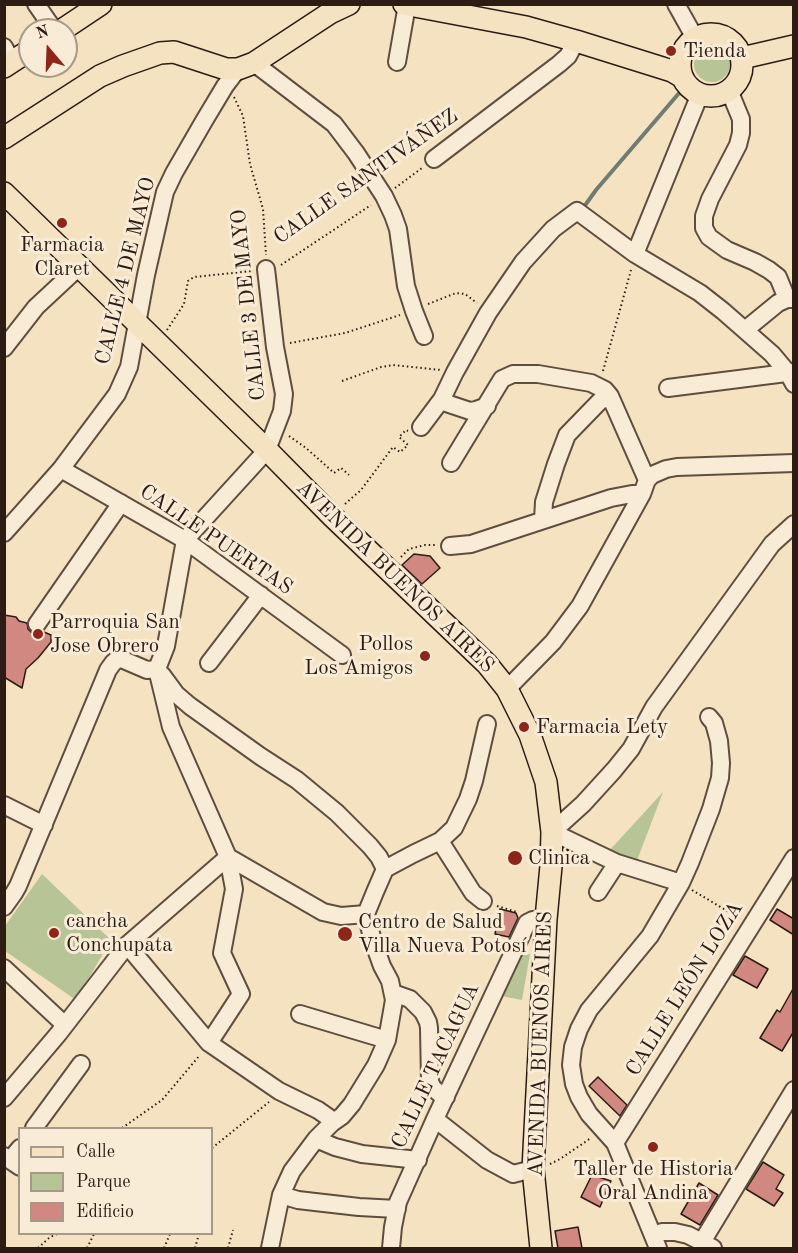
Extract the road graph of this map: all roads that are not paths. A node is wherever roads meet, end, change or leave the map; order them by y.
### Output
1 (36, 4) edge
2 (100, 4) edge
3 (349, 4) edge
4 (676, 4) edge
5 (406, 5) edge
6 (46, 18) edge
7 (78, 19) edge
8 (696, 38) junction
9 (576, 41) junction
10 (794, 46) edge
11 (742, 58) junction
12 (397, 62) dead end
13 (246, 66) junction
14 (677, 70) junction
15 (729, 90) junction
16 (700, 94) junction
17 (4, 138) edge
18 (434, 159) road end
19 (4, 193) edge
20 (635, 254) junction
21 (80, 266) junction
22 (266, 269) road end
23 (790, 299) edge
24 (138, 325) junction
25 (745, 330) junction
26 (424, 336) dead end
27 (4, 348) edge
28 (792, 376) edge
29 (668, 388) dead end
30 (604, 391) junction
31 (442, 399) junction
32 (487, 406) junction
33 (421, 427) road end
34 (267, 450) junction
35 (451, 463) dead end
36 (794, 463) edge
37 (61, 469) junction
38 (645, 487) junction
39 (122, 503) junction
40 (543, 520) junction
41 (794, 524) edge
42 (4, 533) edge
43 (185, 540) junction
44 (450, 546) road end
45 (261, 595) junction
46 (37, 624) dead end
47 (342, 655) dead end
48 (209, 663) dead end
49 (158, 669) junction
50 (507, 689) junction
51 (709, 717) dead end
52 (487, 724) dead end
53 (4, 805) edge
54 (44, 825) junction
55 (552, 832) junction
56 (440, 841) junction
57 (228, 857) junction
58 (794, 858) edge
59 (617, 862) junction
60 (385, 869) junction
61 (681, 883) junction
62 (598, 892) dead end
63 (8, 896) edge
64 (483, 901) road end
65 (366, 914) junction
66 (536, 921) junction
67 (128, 945) junction
68 (4, 968) edge
69 (393, 993) junction
70 (300, 1014) dead end
71 (65, 1025) junction
72 (387, 1040) junction
73 (209, 1043) junction
74 (81, 1064) dead end
75 (446, 1096) junction
76 (791, 1097) edge
77 (4, 1098) edge
78 (435, 1119) junction
79 (332, 1123) junction
80 (35, 1127) edge
81 (316, 1139) junction
82 (615, 1143) junction
83 (418, 1160) junction
84 (533, 1169) junction
85 (281, 1195) junction
86 (397, 1209) junction
87 (656, 1242) edge
88 (708, 1245) edge
89 (270, 1248) edge
90 (391, 1248) edge
91 (541, 1248) edge

1 - 6 street
2 - 7 main road
3 - 13 main road
4 - 8 street
5 - 9 main road
5 - 12 street
8 - 11 main road
8 - 14 main road
9 - 14 main road
9 - 18 street, CALLE SANTIVÁÑEZ
10 - 11 main road
11 - 15 main road
13 - 17 main road
13 - 24 street, CALLE 4 DE MAYO
13 - 26 street
14 - 16 main road
15 - 16 main road
15 - 23 street
16 - 20 street
19 - 21 main road, AVENIDA BUENOS AIRES
20 - 25 street
20 - 31 street
21 - 24 main road, AVENIDA BUENOS AIRES
21 - 27 street
22 - 34 street, CALLE 3 DE MAYO
23 - 25 street
24 - 34 main road, AVENIDA BUENOS AIRES
24 - 37 street, CALLE 4 DE MAYO
25 - 28 street
28 - 29 street
30 - 32 street
30 - 38 street
30 - 40 street
31 - 32 street
31 - 33 street
32 - 35 street
34 - 43 street, CALLE 3 DE MAYO
34 - 50 main road, AVENIDA BUENOS AIRES
36 - 38 street
37 - 39 street, CALLE PUERTAS
37 - 42 street, CALLE 4 DE MAYO
38 - 40 street
38 - 50 street
39 - 43 street, CALLE PUERTAS
39 - 46 street
40 - 44 street
41 - 55 street
43 - 45 street, CALLE PUERTAS
43 - 49 street
45 - 47 street, CALLE PUERTAS
45 - 48 street
49 - 54 street
49 - 57 street
49 - 60 street
50 - 55 main road, AVENIDA BUENOS AIRES
51 - 61 street
52 - 56 street
53 - 54 street
54 - 63 street
55 - 59 street
55 - 66 main road, AVENIDA BUENOS AIRES
56 - 60 street
56 - 64 street
57 - 65 street
57 - 67 street
57 - 73 street
58 - 82 street, CALLE LEÓN LOZA
59 - 61 street
59 - 62 street
60 - 65 street
61 - 82 street
65 - 69 street
66 - 75 street, CALLE TACAGUA
66 - 84 main road, AVENIDA BUENOS AIRES
67 - 71 street
67 - 73 street
68 - 71 street
69 - 72 street
69 - 75 street
70 - 72 street
71 - 77 street
72 - 79 street
73 - 79 street
74 - 80 street
75 - 78 street, CALLE TACAGUA
76 - 88 street
78 - 83 street, CALLE TACAGUA
78 - 84 street
79 - 81 street
81 - 83 street
81 - 85 street
82 - 87 street
83 - 86 street, CALLE TACAGUA
84 - 91 main road, AVENIDA BUENOS AIRES
85 - 86 street
85 - 89 street
86 - 90 street, CALLE TACAGUA
87 - 88 street

